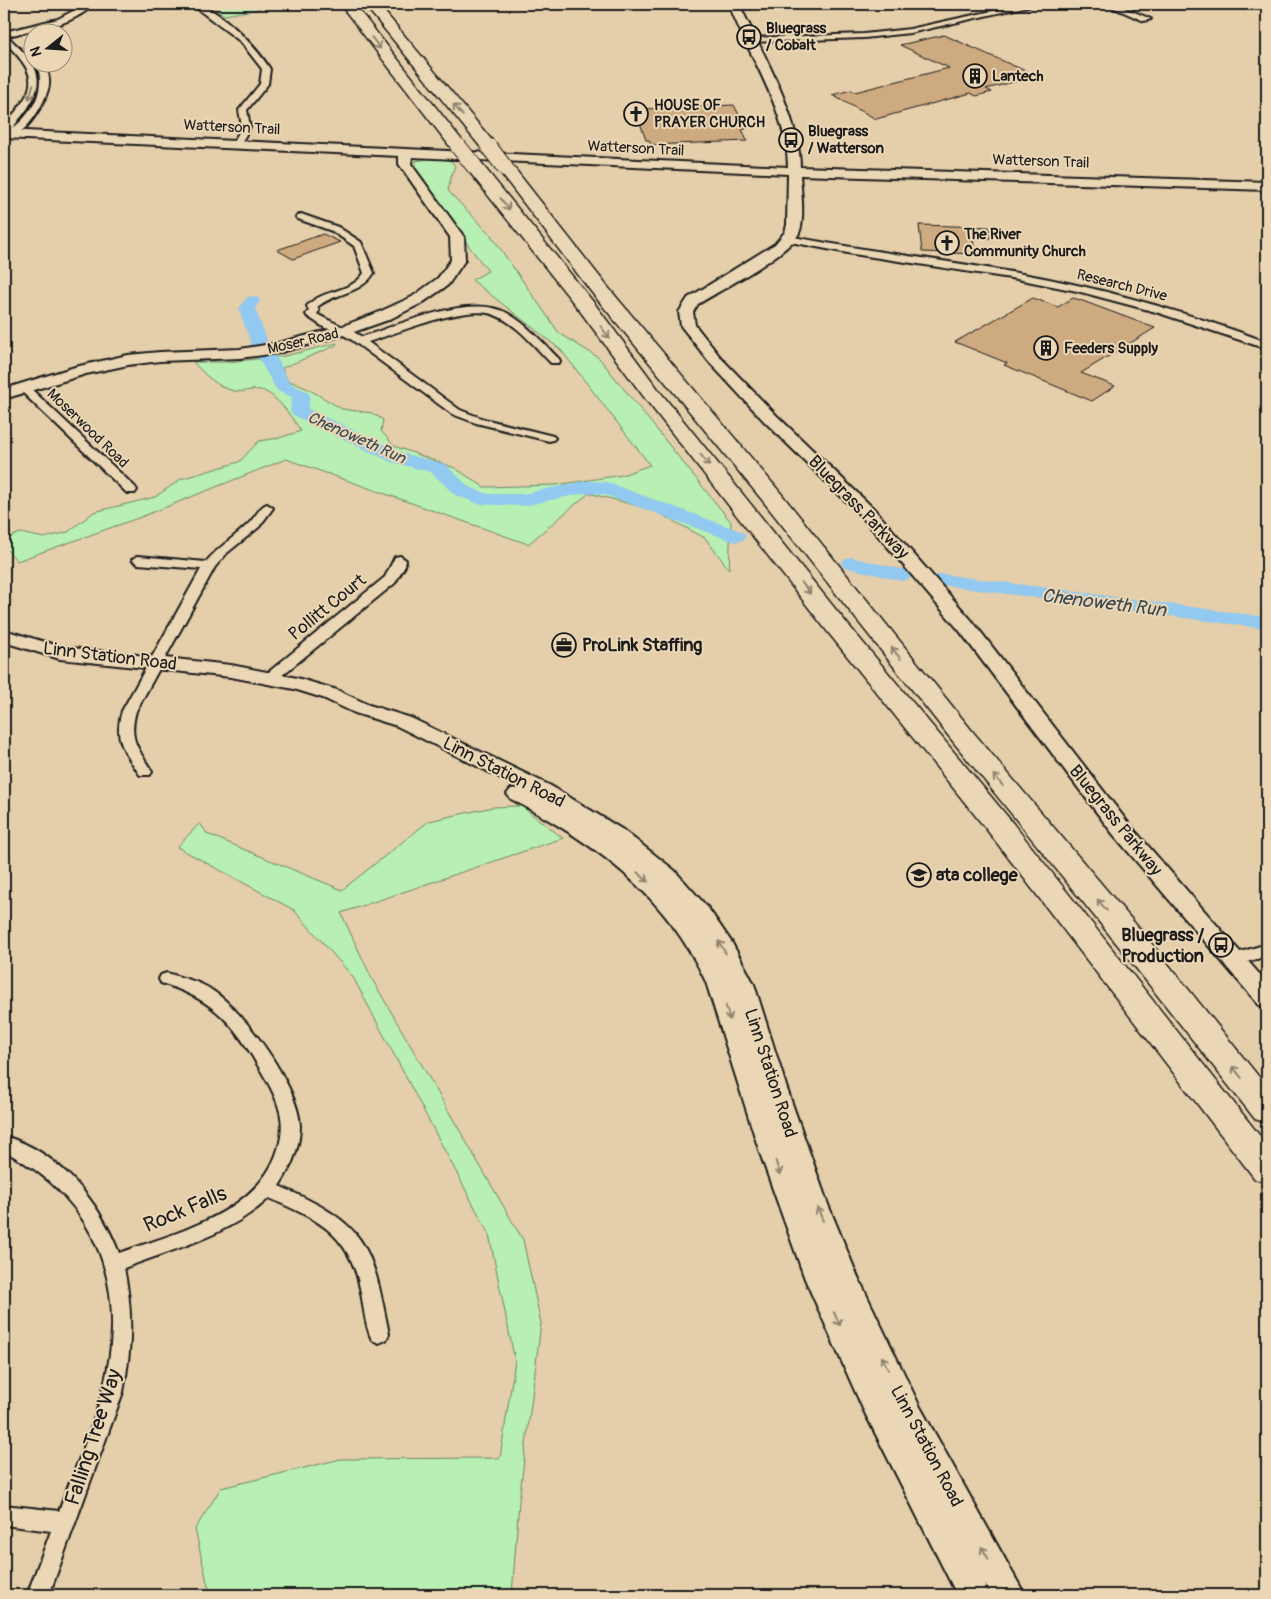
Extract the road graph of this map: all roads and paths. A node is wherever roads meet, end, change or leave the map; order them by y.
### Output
1 (80, 4) edge
2 (90, 4) edge
3 (195, 4) edge
4 (347, 4) edge
5 (371, 4) edge
6 (375, 4) edge
7 (734, 4) edge
8 (1033, 4) edge
9 (1109, 4) edge
10 (1147, 19) dead end
11 (5, 33) edge
12 (394, 34) junction
13 (750, 40) junction
14 (22, 46) edge
15 (43, 72) edge
16 (7, 134) edge
17 (237, 143) junction
18 (406, 152) junction
19 (482, 157) junction
20 (794, 171) junction
21 (1267, 186) edge
22 (301, 217) dead end
23 (788, 239) junction
24 (342, 329) junction
25 (360, 341) junction
26 (1267, 346) edge
27 (555, 361) dead end
28 (24, 388) junction
29 (4, 394) edge
30 (549, 438) dead end
31 (131, 490) dead end
32 (267, 508) dead end
33 (138, 560) dead end
34 (400, 560) dead end
35 (209, 566) junction
36 (4, 636) edge
37 (156, 663) junction
38 (270, 678) junction
39 (362, 709) junction
40 (145, 772) dead end
41 (1267, 950) edge
42 (1233, 960) junction
43 (167, 978) dead end
44 (1267, 999) edge
45 (1267, 1110) edge
46 (4, 1143) edge
47 (1267, 1169) edge
48 (267, 1189) junction
49 (114, 1263) junction
50 (379, 1334) dead end
51 (4, 1515) edge
52 (65, 1522) junction
53 (38, 1595) edge
54 (974, 1595) edge
55 (1010, 1595) edge

1 - 11 street
2 - 11 street
3 - 17 street
4 -> 19 highway, bridge
5 - 12 highway
6 - 12 highway
7 - 13 street
8 - 13 street
9 - 10 street
11 - 14 street
11 -> 16 street
19 -> 12 highway
13 - 20 street
15 - 16 street
16 - 17 street, Watterson Trail
17 - 18 street, Watterson Trail
18 - 20 street, Watterson Trail
18 - 24 street, Moser Road
45 -> 19 highway, bridge
19 -> 47 highway
20 - 21 street, Watterson Trail
20 - 23 street
22 - 24 street
23 - 26 street, Research Drive
23 - 42 street, Bluegrass Parkway
24 - 25 street
24 - 28 street, Moser Road
25 - 27 street
25 - 30 street
28 - 29 street, Moser Road
28 - 31 street, Moserwood Road
32 - 35 street
33 - 35 street
34 - 38 street, Pollitt Court
35 - 37 street
36 - 37 street, Linn Station Road
37 - 38 street, Linn Station Road
37 - 40 street
38 - 39 street, Linn Station Road
39 -> 54 street, Linn Station Road
55 -> 39 street, Linn Station Road
41 - 42 street
42 - 44 street, Bluegrass Parkway
43 - 48 street, Rock Falls
46 - 49 street, Falling Tree Way
48 - 49 street, Rock Falls
48 - 50 street
49 - 52 street, Falling Tree Way
51 - 52 street
52 - 53 street, Falling Tree Way

